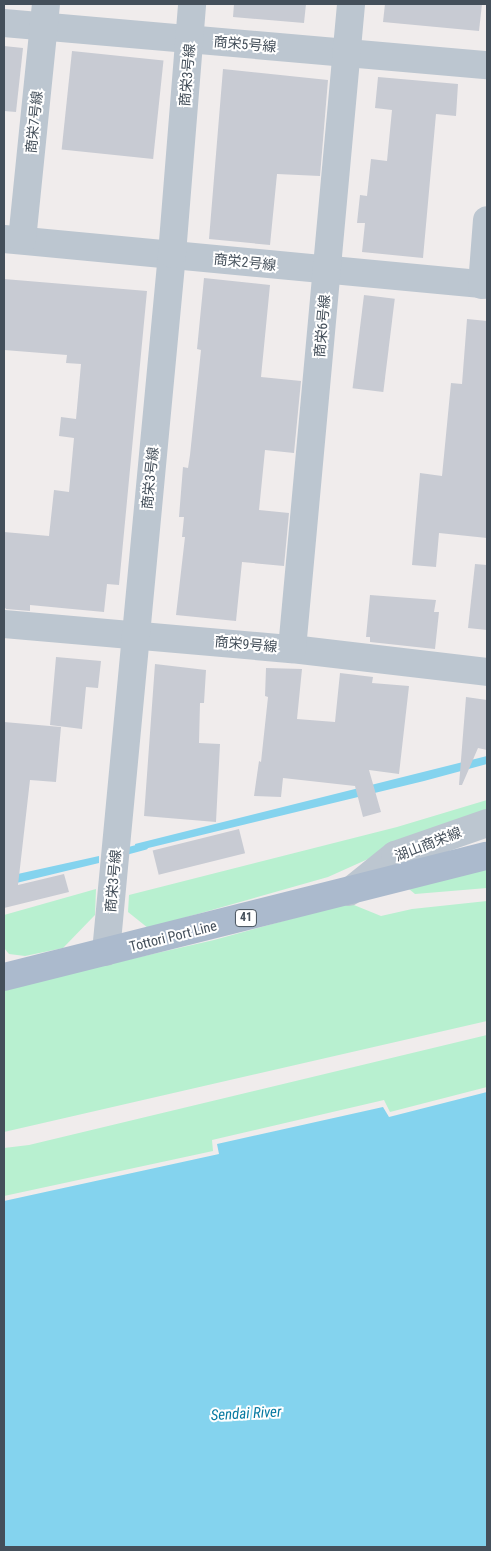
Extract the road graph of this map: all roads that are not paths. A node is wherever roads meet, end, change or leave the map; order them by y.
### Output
1 (192, 4) edge
2 (351, 4) edge
3 (45, 16) edge
4 (4, 23) edge
5 (189, 40) junction
6 (346, 53) junction
7 (487, 65) edge
8 (487, 220) edge
9 (13, 240) edge
10 (172, 254) junction
11 (327, 272) junction
12 (485, 285) edge
13 (4, 624) edge
14 (135, 634) junction
15 (292, 648) junction
16 (487, 672) edge
17 (487, 823) edge
18 (487, 856) edge
19 (349, 892) junction
20 (106, 952) junction
21 (4, 977) edge

1 - 5 street, 商栄3号線
2 - 6 street, 商栄6号線
3 - 4 street, 商栄5号線
3 - 5 street, 商栄5号線
3 - 9 street, 商栄7号線
5 - 6 street, 商栄5号線
5 - 10 street, 商栄3号線
6 - 7 street, 商栄5号線
6 - 11 street, 商栄6号線
8 - 12 street
9 - 10 street, 商栄2号線
10 - 11 street, 商栄2号線
10 - 14 street, 商栄3号線
11 - 12 street, 商栄2号線
11 - 15 street, 商栄6号線
13 - 14 street, 商栄9号線
14 - 15 street, 商栄9号線
14 - 20 street, 商栄3号線
15 - 16 street, 商栄9号線
17 - 19 street, 湖山商栄線
18 - 19 main road, Tottori Port Line / 41
19 - 20 main road, Tottori Port Line / 41
20 - 21 main road, Tottori Port Line / 41

